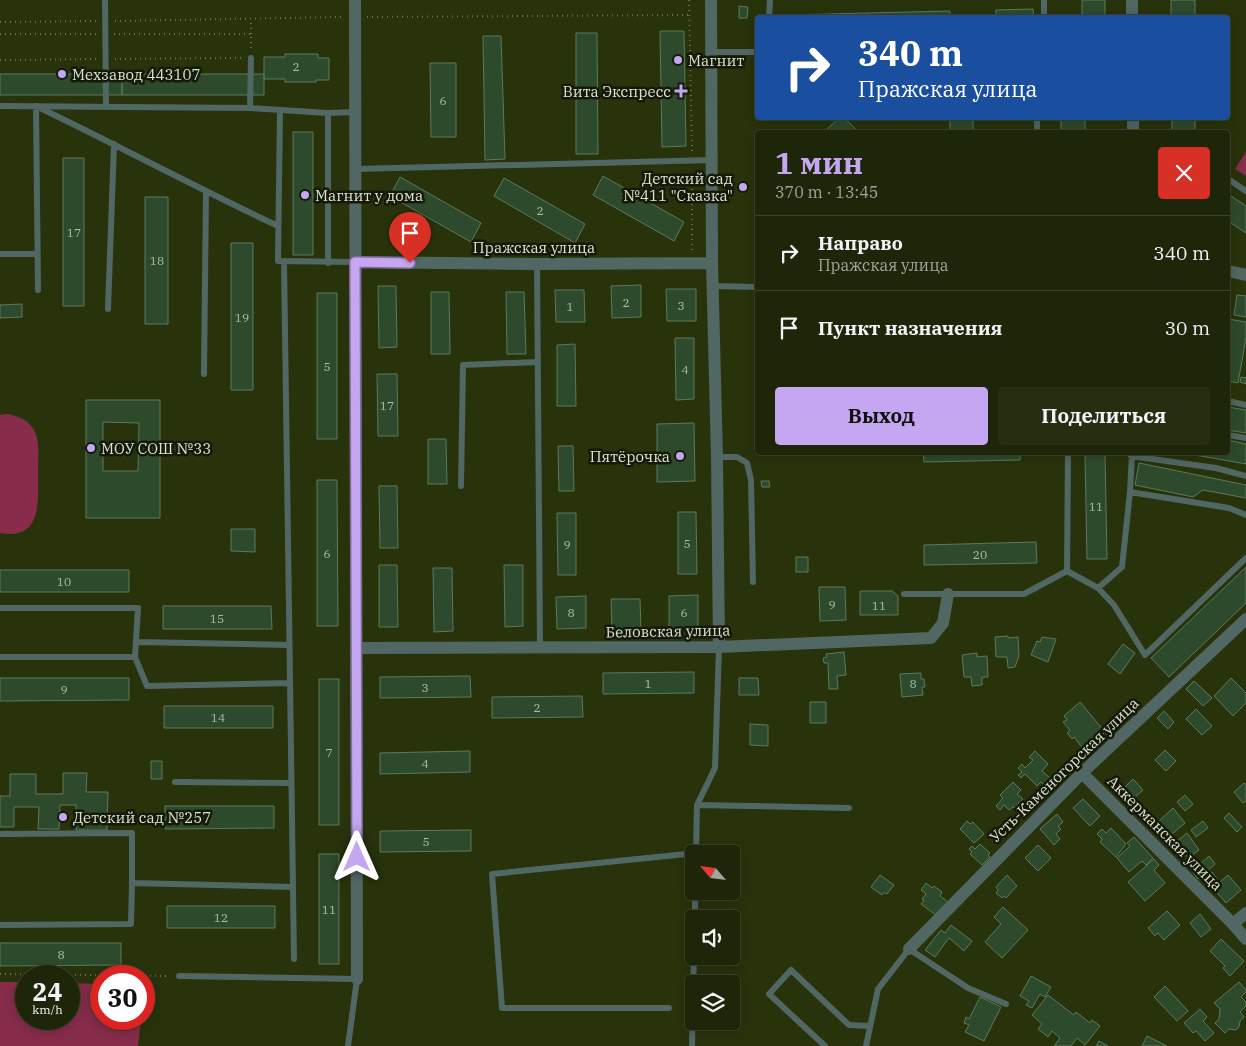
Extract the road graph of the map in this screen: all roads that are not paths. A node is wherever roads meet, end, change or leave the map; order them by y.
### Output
1 (104, 0) edge
2 (355, 0) edge
3 (711, 0) edge
4 (770, 0) edge
5 (1044, 0) edge
6 (1132, 0) edge
7 (769, 15) edge
8 (1044, 15) edge
9 (1132, 15) edge
10 (711, 52) junction
11 (755, 52) edge
12 (251, 58) road end
13 (0, 106) edge
14 (36, 106) junction
15 (106, 106) junction
16 (250, 108) junction
17 (280, 110) junction
18 (328, 112) junction
19 (356, 112) junction
20 (114, 144) junction
21 (712, 160) junction
22 (356, 169) junction
23 (1230, 180) edge
24 (1246, 191) edge
25 (206, 192) junction
26 (278, 226) junction
27 (0, 254) edge
28 (37, 254) junction
29 (284, 261) junction
30 (355, 262) junction
31 (328, 263) junction
32 (712, 263) junction
33 (537, 264) junction
34 (1230, 272) edge
35 (1246, 275) edge
36 (712, 286) junction
37 (755, 287) edge
38 (38, 290) dead end
39 (108, 309) dead end
40 (538, 362) junction
41 (204, 374) dead end
42 (1230, 402) edge
43 (1246, 405) edge
44 (1230, 435) edge
45 (1246, 438) edge
46 (1068, 455) edge
47 (1132, 455) edge
48 (1138, 455) edge
49 (717, 458) junction
50 (1246, 476) edge
51 (461, 486) dead end
52 (1130, 492) junction
53 (1246, 516) edge
54 (1246, 558) edge
55 (1067, 571) junction
56 (753, 582) dead end
57 (1098, 588) junction
58 (904, 594) dead end
59 (948, 594) junction
60 (0, 608) edge
61 (1246, 619) edge
62 (136, 642) junction
63 (290, 645) junction
64 (719, 647) junction
65 (357, 648) junction
66 (540, 648) junction
67 (0, 657) edge
68 (135, 657) junction
69 (290, 683) junction
70 (1082, 772) junction
71 (175, 782) dead end
72 (291, 783) junction
73 (697, 805) junction
74 (849, 808) dead end
75 (0, 834) edge
76 (696, 845) edge
77 (685, 855) edge
78 (132, 883) junction
79 (293, 887) junction
80 (1246, 913) edge
81 (1233, 924) junction
82 (0, 925) edge
83 (1246, 939) edge
84 (909, 948) junction
85 (294, 959) dead end
86 (694, 965) edge
87 (180, 976) road end
88 (356, 979) junction
89 (1006, 1004) dead end
90 (669, 1008) dead end
91 (870, 1026) junction
92 (348, 1046) edge
93 (692, 1046) edge
94 (825, 1046) edge
95 (866, 1046) edge

1 - 15 lane
2 - 19 street
3 - 10 street
4 - 7 lane
5 - 8 lane
6 - 9 street
10 - 11 lane
10 - 21 street
12 - 16 lane
13 - 14 lane
14 - 15 lane
14 - 20 lane
14 - 28 lane
15 - 16 lane
16 - 17 lane
17 - 18 lane
17 - 26 lane
18 - 19 lane
18 - 31 lane
19 - 22 street
20 - 25 lane
20 - 39 lane
21 - 22 lane
21 - 32 street
22 - 30 street
23 - 24 lane
25 - 26 lane
25 - 41 lane
26 - 29 lane
27 - 28 lane
28 - 38 lane
29 - 31 lane
29 - 63 lane
30 - 31 lane
30 - 33 street, Пражская улица
30 - 65 street
32 - 33 street, Пражская улица
32 - 36 street
33 - 40 lane
34 - 35 street
36 - 37 lane
36 - 49 street
40 - 51 lane
40 - 66 lane
42 - 43 lane
44 - 45 lane
46 - 55 lane
47 - 52 lane
48 - 50 lane
49 - 56 lane
49 - 64 street
52 - 53 lane
52 - 57 lane
54 - 57 lane
55 - 57 lane
55 - 59 lane
58 - 59 lane
59 - 64 street, Беловская улица
60 - 62 lane
61 - 70 street, Усть-Каменогорская улица
62 - 63 lane
62 - 68 lane
63 - 69 lane
64 - 66 street, Беловская улица
64 - 73 lane
65 - 66 street, Беловская улица
65 - 88 street
67 - 68 lane
68 - 69 lane
69 - 72 lane
70 - 81 street, Аккерманская улица
70 - 84 street, Усть-Каменогорская улица
71 - 72 lane
72 - 79 lane
73 - 74 lane
73 - 76 lane
75 - 78 lane
77 - 90 lane
78 - 79 lane
78 - 82 lane
79 - 85 lane
80 - 81 street
81 - 83 street, Аккерманская улица
84 - 89 lane
84 - 91 lane
86 - 93 lane
87 - 88 lane
88 - 92 lane
91 - 94 lane
91 - 95 lane

